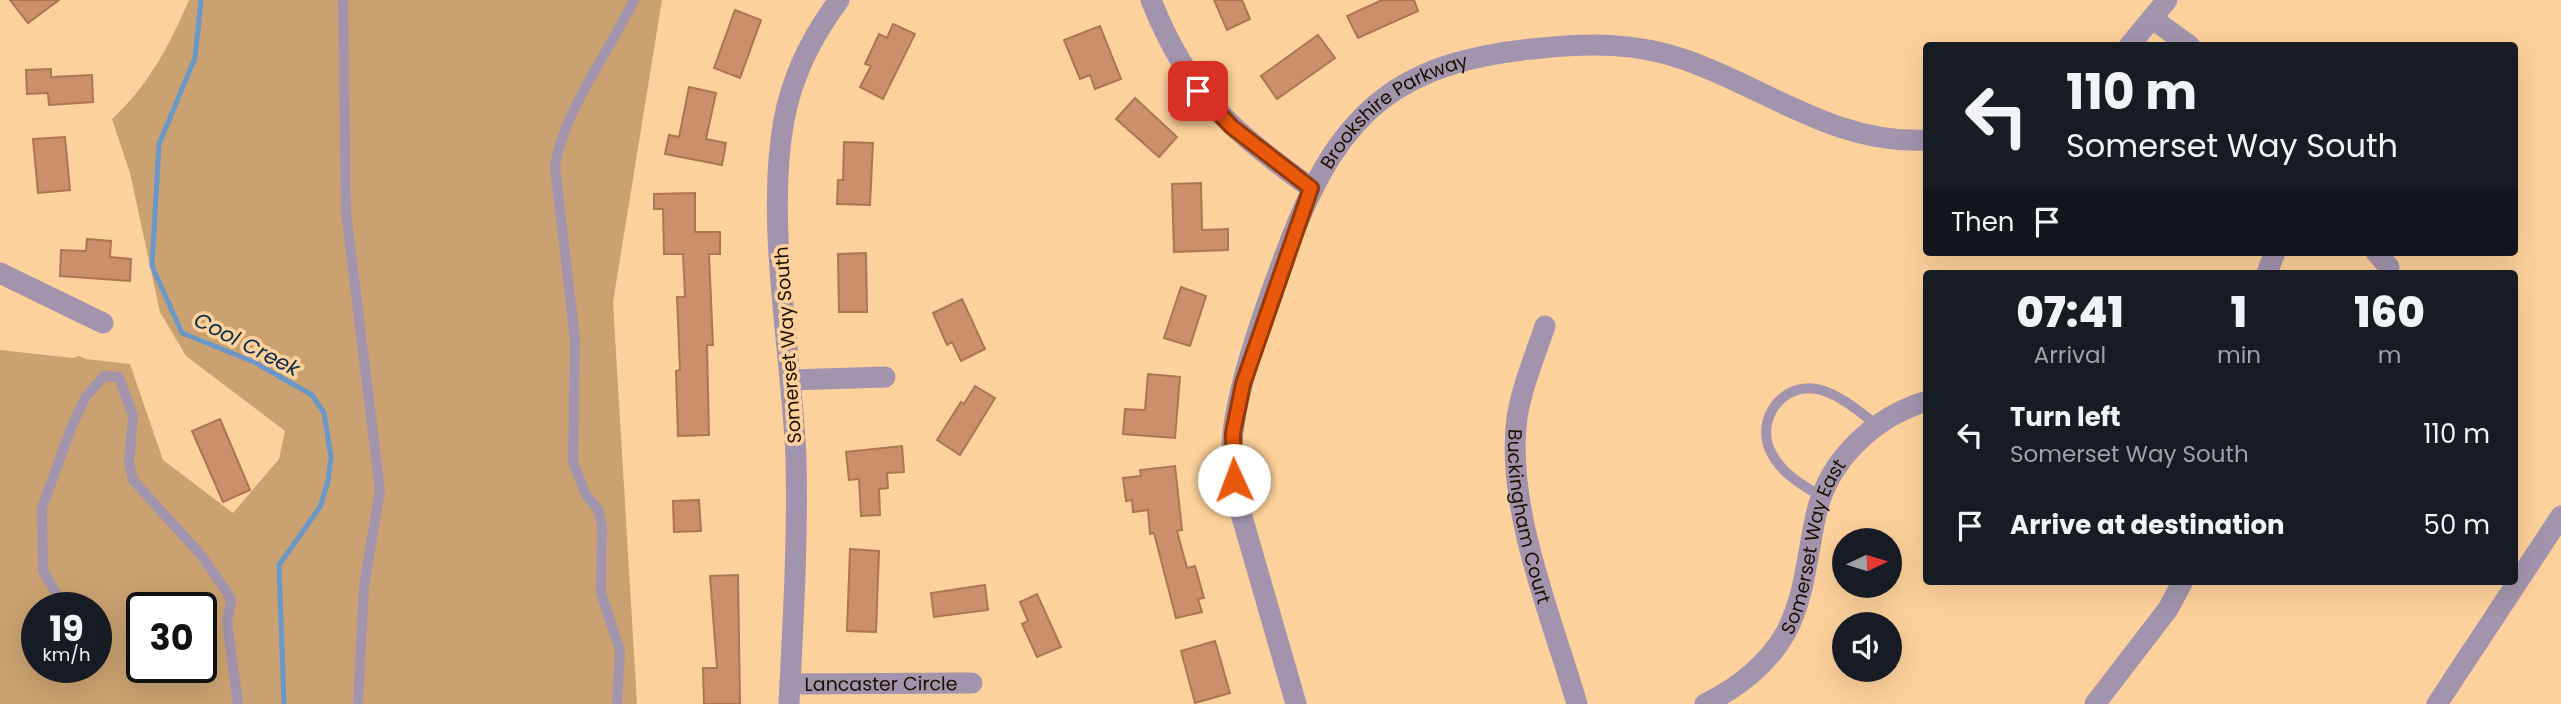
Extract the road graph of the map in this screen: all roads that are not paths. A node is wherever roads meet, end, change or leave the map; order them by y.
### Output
1 (343, 0) edge
2 (634, 0) edge
3 (839, 0) edge
4 (1151, 0) edge
5 (2167, 0) edge
6 (2153, 19) junction
7 (2133, 42) edge
8 (2185, 42) edge
9 (1923, 140) edge
10 (1311, 188) junction
11 (0, 273) edge
12 (103, 323) dead end
13 (1545, 326) dead end
14 (885, 377) dead end
15 (792, 380) junction
16 (1923, 403) edge
17 (1877, 425) junction
18 (1822, 496) junction
19 (2558, 528) edge
20 (2181, 585) edge
21 (55, 592) edge
22 (972, 683) dead end
23 (790, 694) edge
24 (2445, 701) edge
25 (238, 704) edge
26 (358, 704) edge
27 (617, 704) edge
28 (1296, 704) edge
29 (1577, 704) edge
30 (1705, 704) edge
31 (2095, 704) edge

1 - 26 lane
2 - 27 lane
3 - 15 street, Somerset Way South
4 - 10 street
5 - 6 street
6 - 7 street
6 - 8 street
9 - 10 street, Brookshire Parkway
10 - 28 street, Brookshire Parkway
11 - 12 street
13 - 29 street, Buckingham Court
14 - 15 street
15 - 23 street, Somerset Way South
16 - 17 street, Somerset Way East
17 - 18 street, Somerset Way East
17 - 18 lane
18 - 30 street, Somerset Way East
19 - 24 street
20 - 31 street
21 - 25 lane
22 - 23 street, Lancaster Circle

